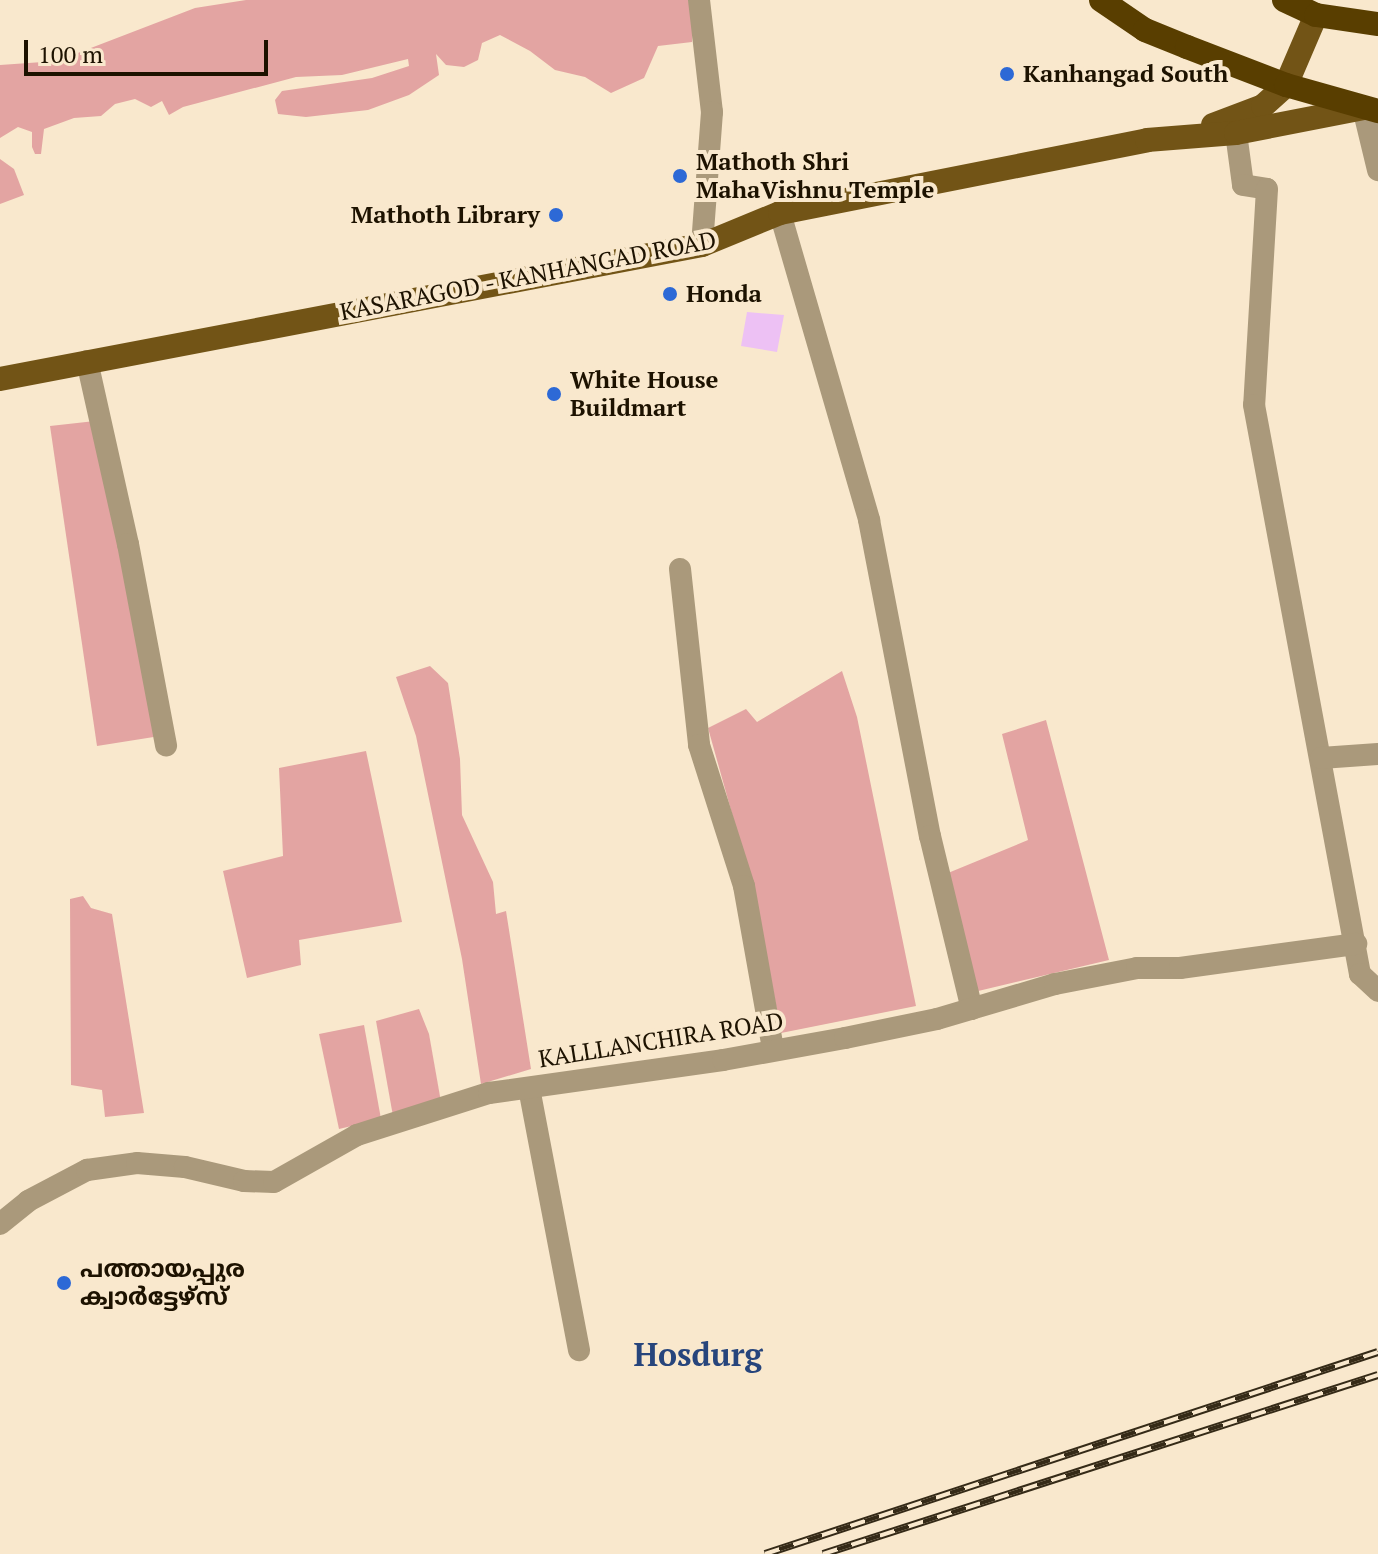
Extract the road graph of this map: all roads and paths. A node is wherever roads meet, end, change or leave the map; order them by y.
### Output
1 (699, 0) edge
2 (1101, 0) edge
3 (1284, 0) edge
4 (1316, 15) junction
5 (1378, 24) edge
6 (1286, 85) junction
7 (1371, 110) edge
8 (1236, 133) junction
9 (1147, 140) junction
10 (1378, 170) edge
11 (780, 213) junction
12 (702, 245) junction
13 (87, 361) junction
14 (0, 379) edge
15 (680, 569) dead end
16 (166, 745) dead end
17 (1378, 754) edge
18 (1321, 758) junction
19 (1356, 944) junction
20 (1378, 991) edge
21 (972, 1009) junction
22 (773, 1049) junction
23 (529, 1088) junction
24 (0, 1224) edge
25 (579, 1350) dead end

1 - 12 street
2 - 6 highway
3 - 4 highway
4 - 5 highway
4 - 6 main road, KASARAGOD - KANHANGAD ROAD
6 - 7 highway
6 - 9 main road, KASARAGOD - KANHANGAD ROAD
7 - 8 main road, KASARAGOD - KANHANGAD ROAD
7 - 10 street
8 - 9 main road, KASARAGOD - KANHANGAD ROAD
8 - 18 street
9 - 11 main road, KASARAGOD - KANHANGAD ROAD
11 - 12 main road, KASARAGOD - KANHANGAD ROAD
11 - 21 street
12 - 13 main road, KASARAGOD - KANHANGAD ROAD
13 - 14 main road, KASARAGOD - KANHANGAD ROAD
13 - 16 street
15 - 22 street
17 - 18 street
18 - 19 street
19 - 20 street
19 - 21 street, KALLLANCHIRA ROAD
21 - 22 street, KALLLANCHIRA ROAD
22 - 23 street, KALLLANCHIRA ROAD
23 - 24 street, KALLLANCHIRA ROAD
23 - 25 street

